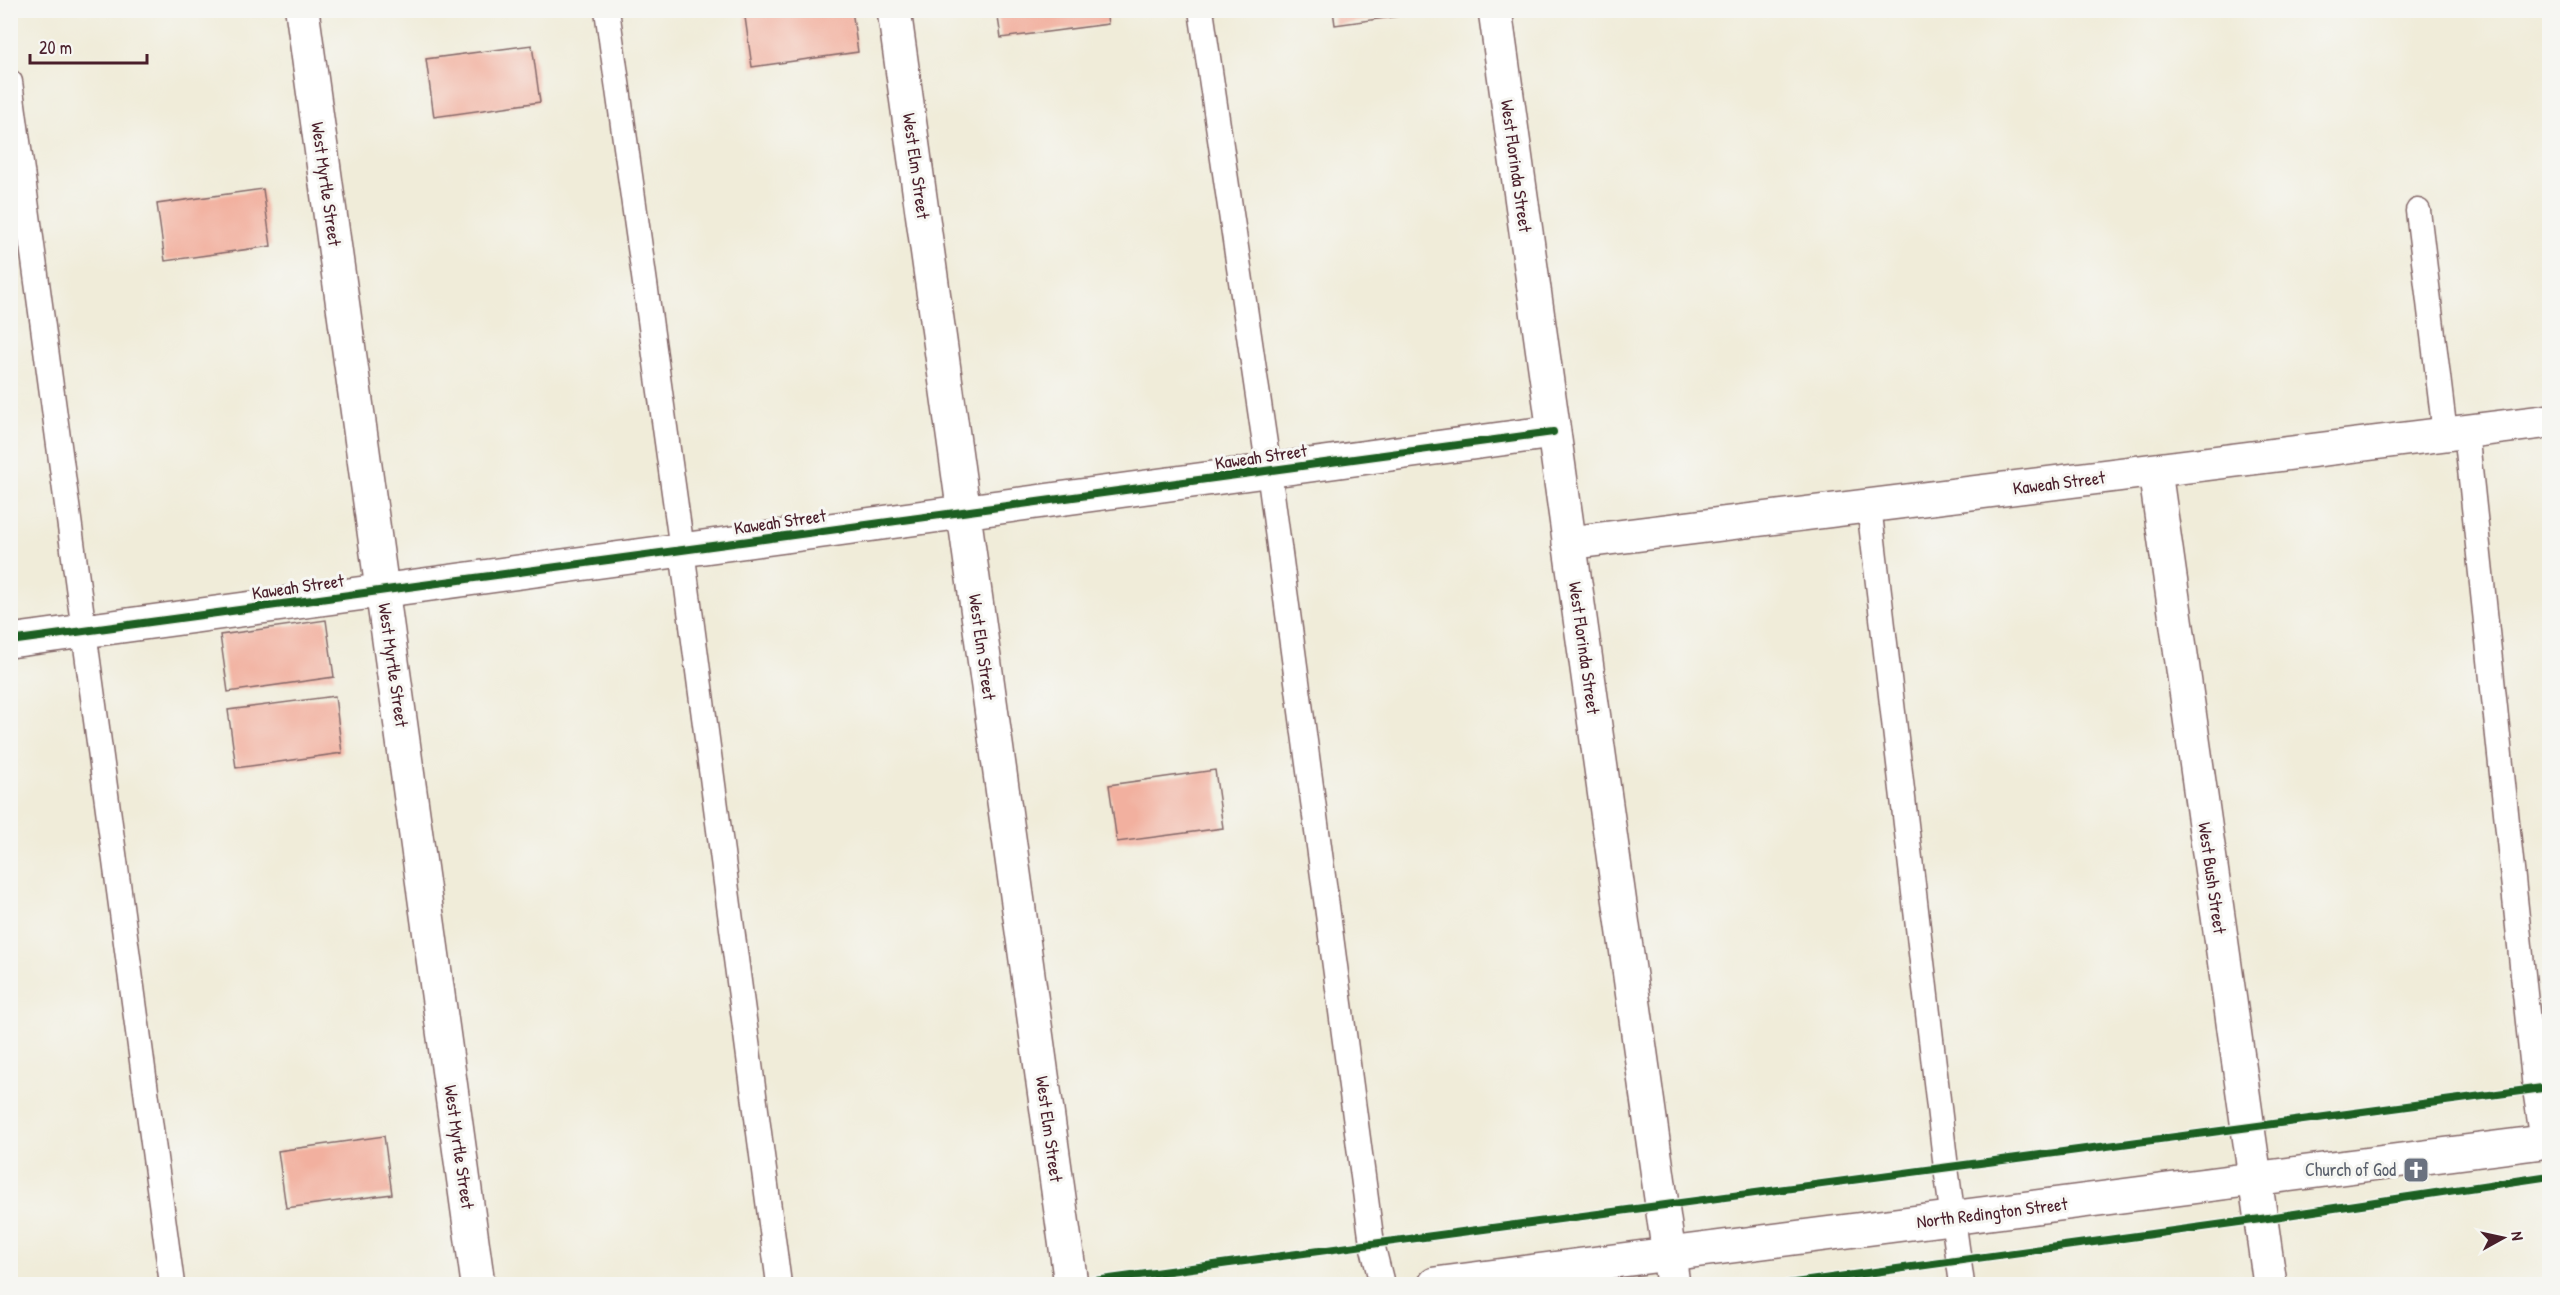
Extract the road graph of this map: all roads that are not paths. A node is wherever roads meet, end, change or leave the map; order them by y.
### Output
1 (302, 10) edge
2 (607, 10) edge
3 (894, 10) edge
4 (1201, 10) edge
5 (1494, 10) edge
6 (10, 82) edge
7 (2418, 211) dead end
8 (2550, 421) edge
9 (1553, 432) junction
10 (2456, 433) junction
11 (1269, 471) junction
12 (2154, 471) junction
13 (1869, 506) junction
14 (964, 513) junction
15 (1569, 543) junction
16 (682, 550) junction
17 (382, 591) junction
18 (84, 631) junction
19 (10, 641) edge
20 (2546, 1142) edge
21 (2255, 1179) junction
22 (1954, 1218) junction
23 (1671, 1269) edge
24 (171, 1284) edge
25 (478, 1284) edge
26 (779, 1284) edge
27 (1071, 1284) edge
28 (1382, 1284) edge
29 (1435, 1284) edge
30 (1962, 1284) edge
31 (2270, 1284) edge

1 - 17 street, West Myrtle Street
2 - 16 lane
3 - 14 street, West Elm Street
4 - 11 lane
5 - 9 street, West Florinda Street
6 - 18 lane
7 - 10 lane
8 - 10 street, Kaweah Street
9 - 11 street, Kaweah Street
9 - 15 street, West Florinda Street
10 - 12 street, Kaweah Street
10 - 20 lane
11 - 14 street, Kaweah Street
11 - 28 lane
12 - 13 street, Kaweah Street
12 - 21 street, West Bush Street
13 - 15 street, Kaweah Street
13 - 22 lane
14 - 16 street, Kaweah Street
14 - 27 street, West Elm Street
15 - 23 street, West Florinda Street
16 - 17 street, Kaweah Street
16 - 26 lane
17 - 18 street, Kaweah Street
17 - 25 street, West Myrtle Street
18 - 19 street, Kaweah Street
18 - 24 lane
20 - 21 street, North Redington Street
21 - 22 street, North Redington Street
21 - 31 street, West Bush Street
22 - 23 street, North Redington Street
22 - 30 lane
23 - 29 street, North Redington Street

